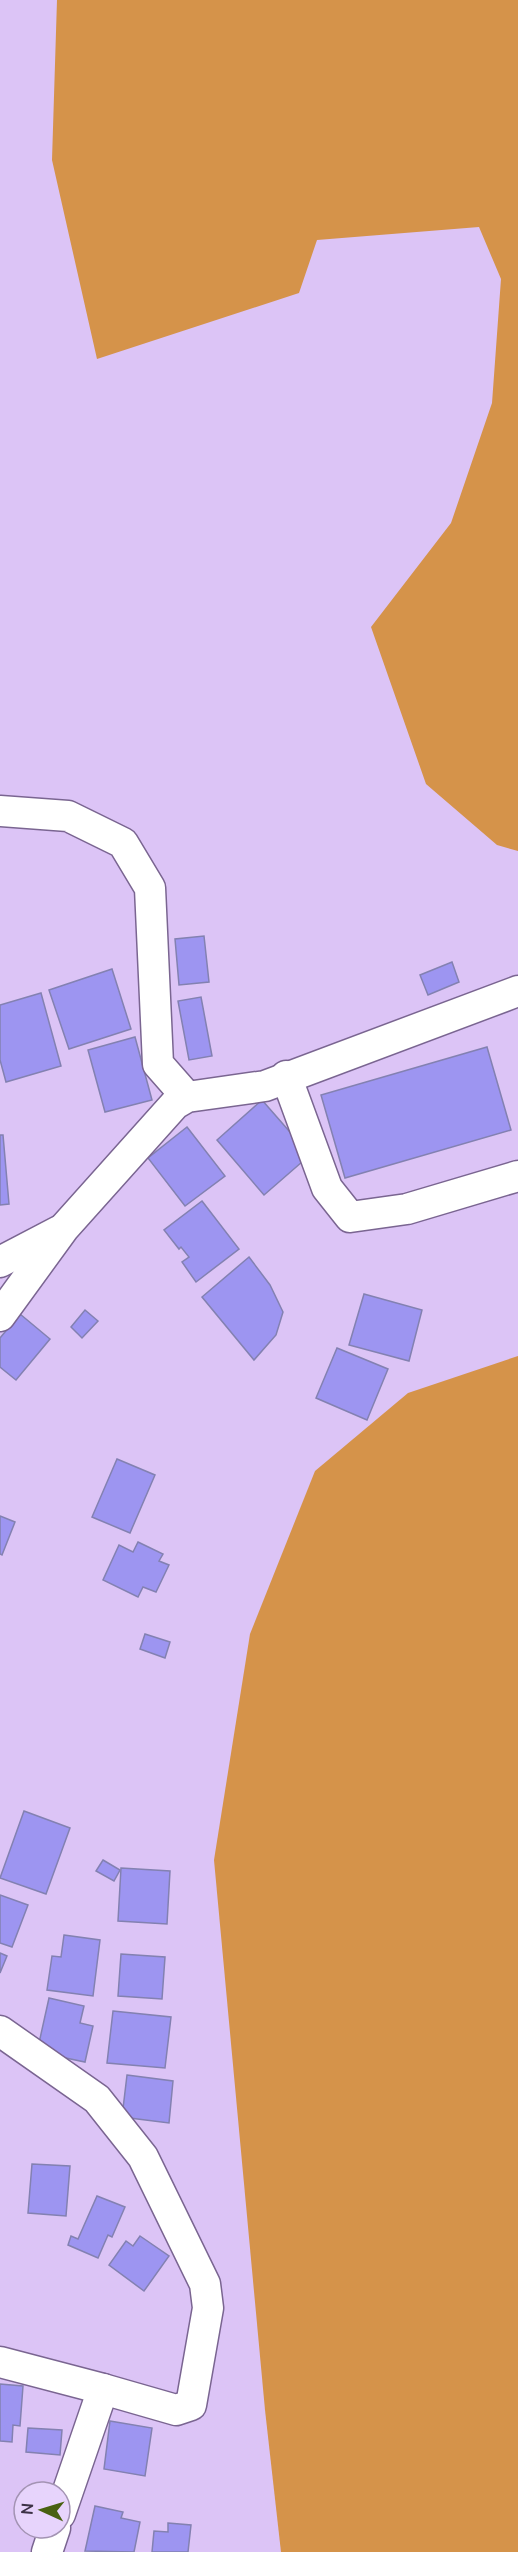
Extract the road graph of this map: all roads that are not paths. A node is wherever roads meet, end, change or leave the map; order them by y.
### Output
1 (0, 811) edge
2 (518, 991) edge
3 (286, 1076) junction
4 (187, 1097) junction
5 (518, 1176) edge
6 (64, 1228) junction
7 (0, 1262) edge
8 (0, 1316) edge
9 (0, 2031) edge
10 (0, 2362) edge
11 (103, 2389) junction
12 (72, 2480) edge

1 - 4 street
2 - 3 street
3 - 4 street
3 - 5 street
4 - 6 street
6 - 7 street
6 - 8 street
9 - 11 street
10 - 11 street
11 - 12 street

